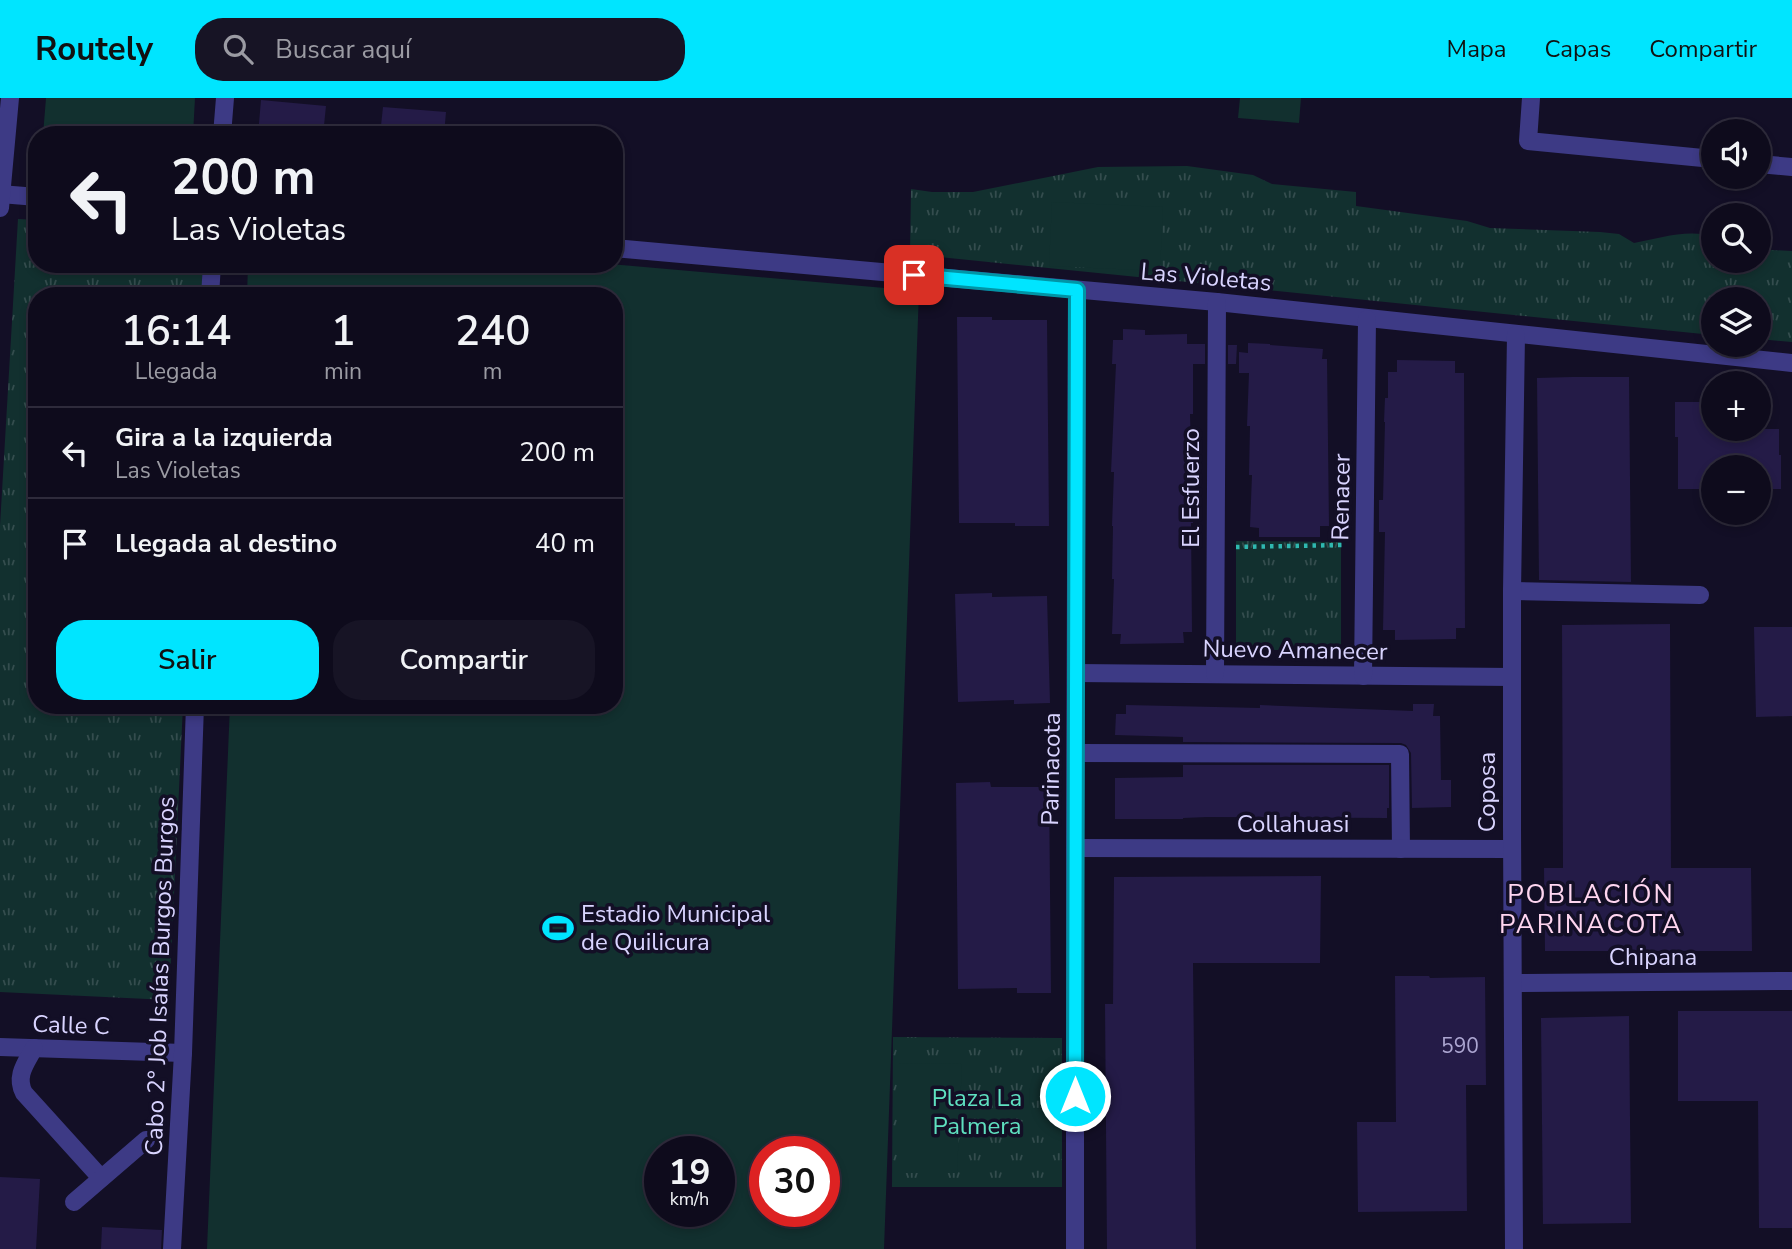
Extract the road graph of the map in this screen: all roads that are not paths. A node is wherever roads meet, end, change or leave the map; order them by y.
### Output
1 (10, 98) edge
2 (225, 98) edge
3 (1531, 98) edge
4 (223, 126) edge
5 (1701, 158) edge
6 (1771, 165) edge
7 (1792, 167) edge
8 (28, 197) edge
9 (0, 198) edge
10 (623, 249) edge
11 (1077, 290) junction
12 (1217, 302) junction
13 (1367, 319) junction
14 (1516, 335) junction
15 (1792, 363) edge
16 (1512, 591) junction
17 (1700, 595) dead end
18 (1076, 673) junction
19 (1215, 674) junction
20 (1363, 676) junction
21 (1512, 677) junction
22 (195, 714) edge
23 (1076, 753) junction
24 (1074, 848) junction
25 (1401, 849) junction
26 (1512, 849) junction
27 (1792, 981) edge
28 (1514, 983) junction
29 (0, 1047) edge
30 (34, 1048) junction
31 (183, 1053) junction
32 (146, 1140) dead end
33 (101, 1178) junction
34 (74, 1202) dead end
35 (173, 1249) edge
36 (1075, 1249) edge
37 (1514, 1249) edge

1 - 9 street
2 - 4 street
3 - 5 street
6 - 7 street
8 - 9 street
10 - 11 street, Las Violetas
11 - 12 street, Las Violetas
11 - 18 street, Parinacota
12 - 13 street, Las Violetas
12 - 19 street, El Esfuerzo
13 - 14 street, Las Violetas
13 - 20 street, Renacer
14 - 15 street, Las Violetas
14 - 16 street, Coposa
16 - 17 street
16 - 21 street, Coposa
18 - 19 street, Nuevo Amanecer
18 - 23 street, Parinacota
19 - 20 street, Nuevo Amanecer
20 - 21 street, Nuevo Amanecer
21 - 26 street, Coposa
22 - 31 street, Cabo 2° Job Isaías Burgos Burgos
23 - 24 street, Parinacota
23 - 25 street
24 - 25 street, Collahuasi
24 - 36 street, Parinacota
25 - 26 street, Collahuasi
26 - 28 street, Coposa
27 - 28 street, Chipana
28 - 37 street, Coposa
29 - 30 street, Calle C
30 - 31 street, Calle C
30 - 33 street
31 - 35 street, Cabo 2° Job Isaías Burgos Burgos
32 - 33 street
33 - 34 street

